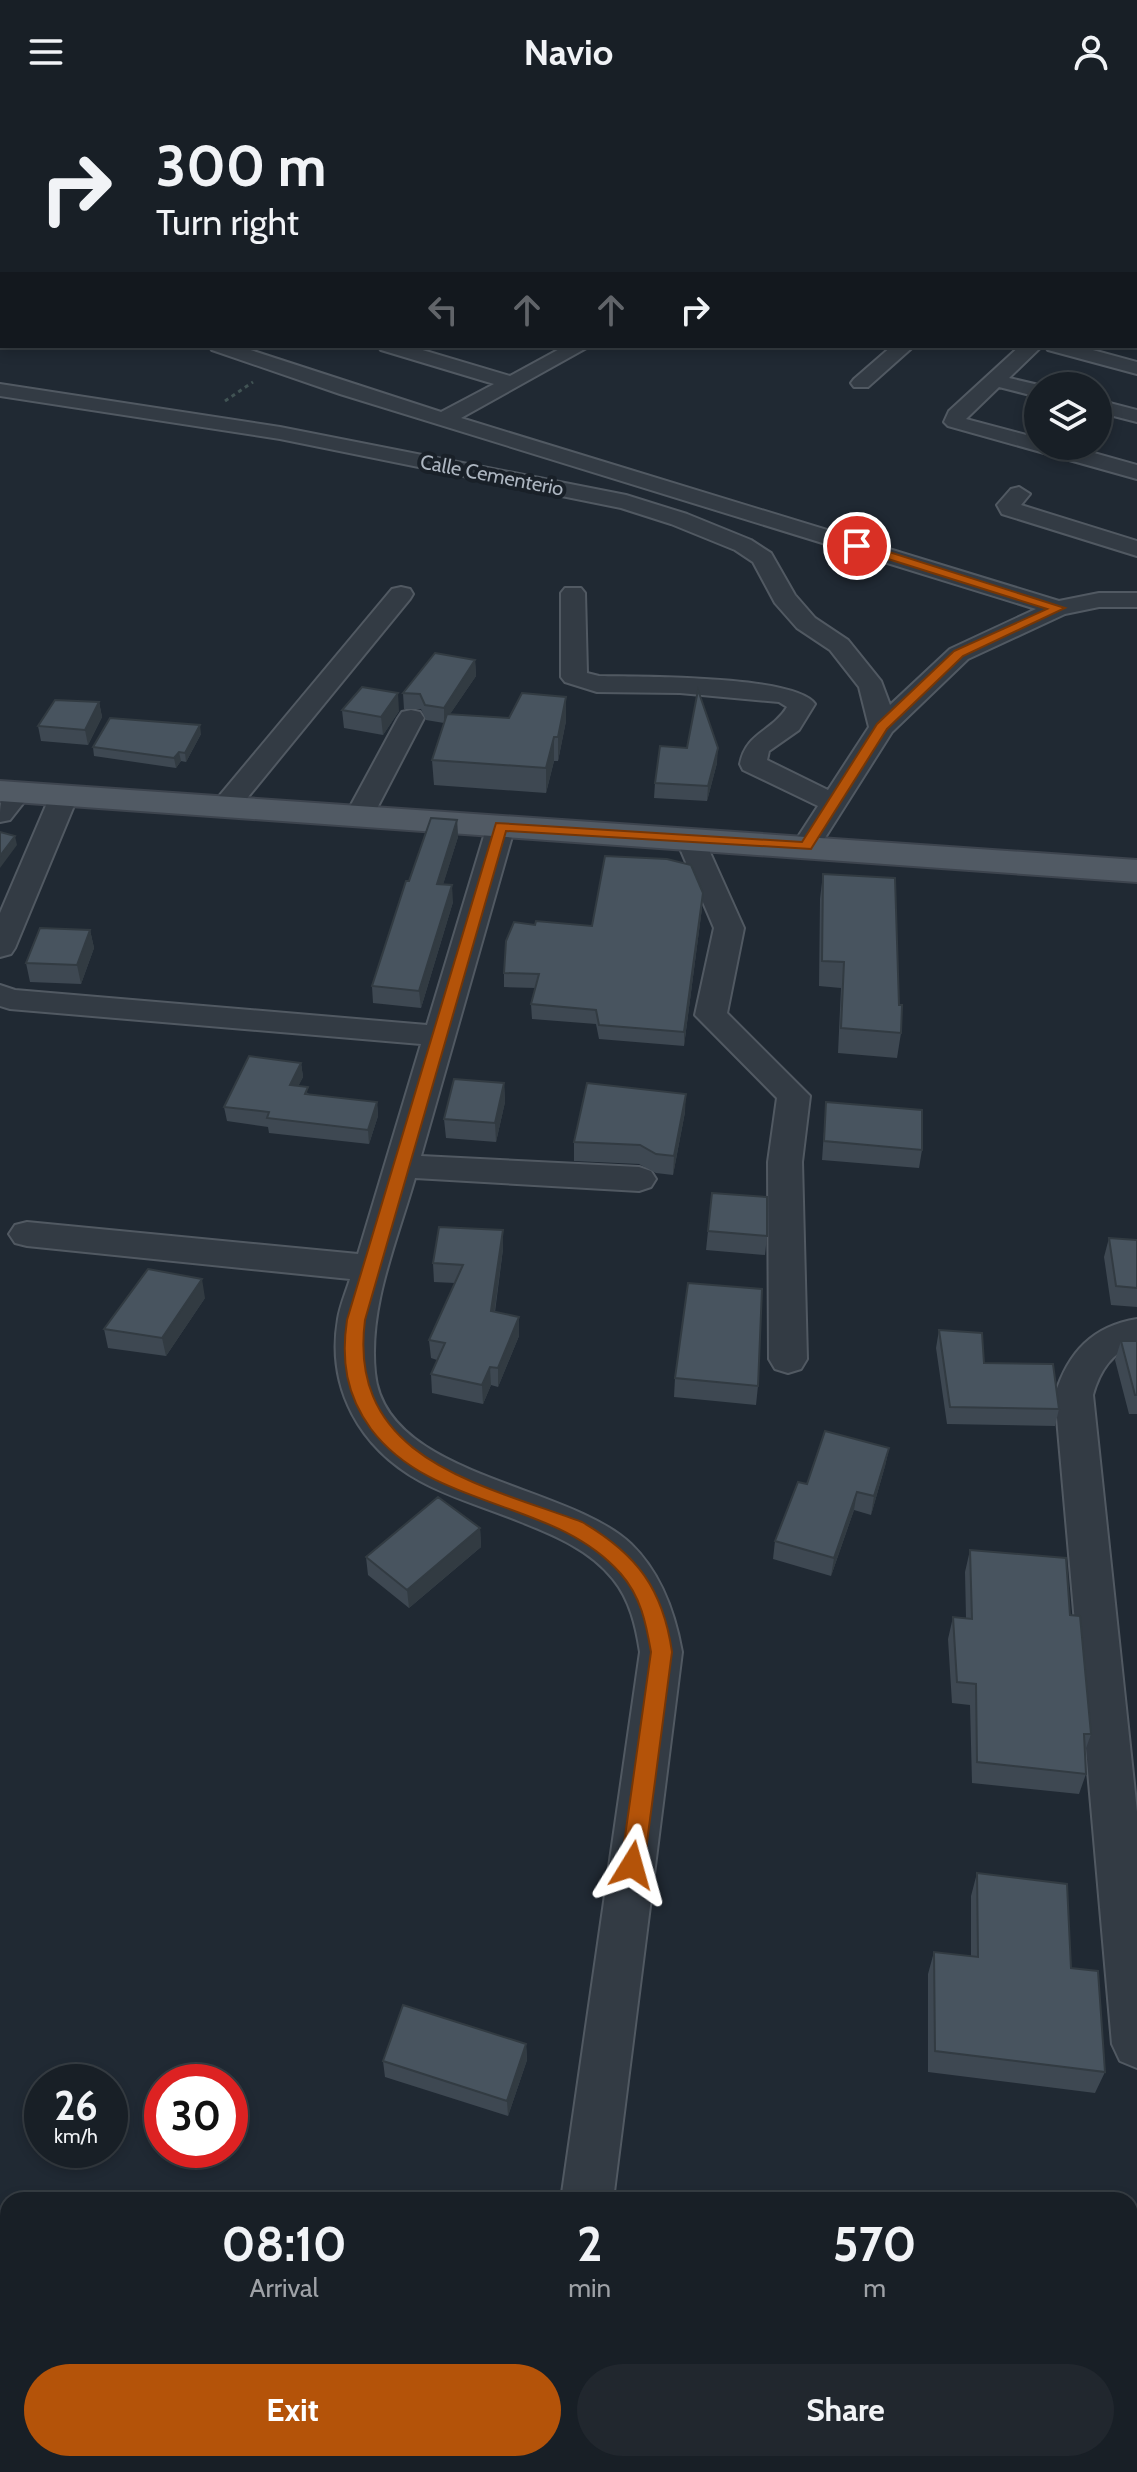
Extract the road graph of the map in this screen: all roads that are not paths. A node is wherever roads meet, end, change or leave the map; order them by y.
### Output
1 (225, 348) edge
2 (576, 348) edge
3 (902, 348) edge
4 (1030, 348) edge
5 (1062, 348) edge
6 (425, 350) edge
7 (1137, 368) edge
8 (994, 380) junction
9 (513, 383) junction
10 (861, 383) dead end
11 (1024, 388) edge
12 (0, 390) edge
13 (347, 390) junction
14 (1112, 410) edge
15 (1137, 416) edge
16 (444, 419) junction
17 (1024, 441) edge
18 (1095, 460) edge
19 (1137, 472) edge
20 (656, 483) junction
21 (1019, 494) dead end
22 (626, 502) junction
23 (1137, 549) edge
24 (1137, 576) edge
25 (573, 593) dead end
26 (401, 594) dead end
27 (1099, 600) junction
28 (1137, 600) edge
29 (1058, 608) junction
30 (411, 718) dead end
31 (882, 727) junction
32 (64, 796) junction
33 (6, 799) edge
34 (834, 803) junction
35 (225, 807) junction
36 (359, 816) junction
37 (501, 826) junction
38 (690, 839) junction
39 (806, 846) junction
40 (1137, 871) edge
41 (0, 948) edge
42 (0, 995) edge
43 (439, 1036) junction
44 (401, 1166) junction
45 (639, 1179) dead end
46 (27, 1234) dead end
47 (371, 1268) junction
48 (1137, 1332) edge
49 (788, 1359) dead end
50 (1137, 2044) edge
51 (588, 2192) edge

1 - 13 street
2 - 9 street
3 - 10 street
4 - 8 street
5 - 7 street
6 - 9 street
6 - 13 street
8 - 11 street
8 - 17 street
9 - 16 street
12 - 22 street, Calle Cementerio
13 - 16 street
14 - 15 street
16 - 20 street
18 - 19 street
20 - 22 street
20 - 29 street
21 - 23 street
22 - 31 street, Calle Cementerio
24 - 27 street
25 - 34 street
26 - 35 street
27 - 28 street
27 - 29 street
29 - 31 street
30 - 36 street
31 - 34 street
32 - 33 main road
32 - 35 main road
32 - 41 street
34 - 39 street
35 - 36 main road
36 - 37 main road
37 - 38 main road
37 - 43 street
38 - 39 main road
38 - 49 street
39 - 40 main road
42 - 43 street
43 - 44 street
44 - 45 street
44 - 47 street
46 - 47 street
47 - 51 street
48 - 50 street

